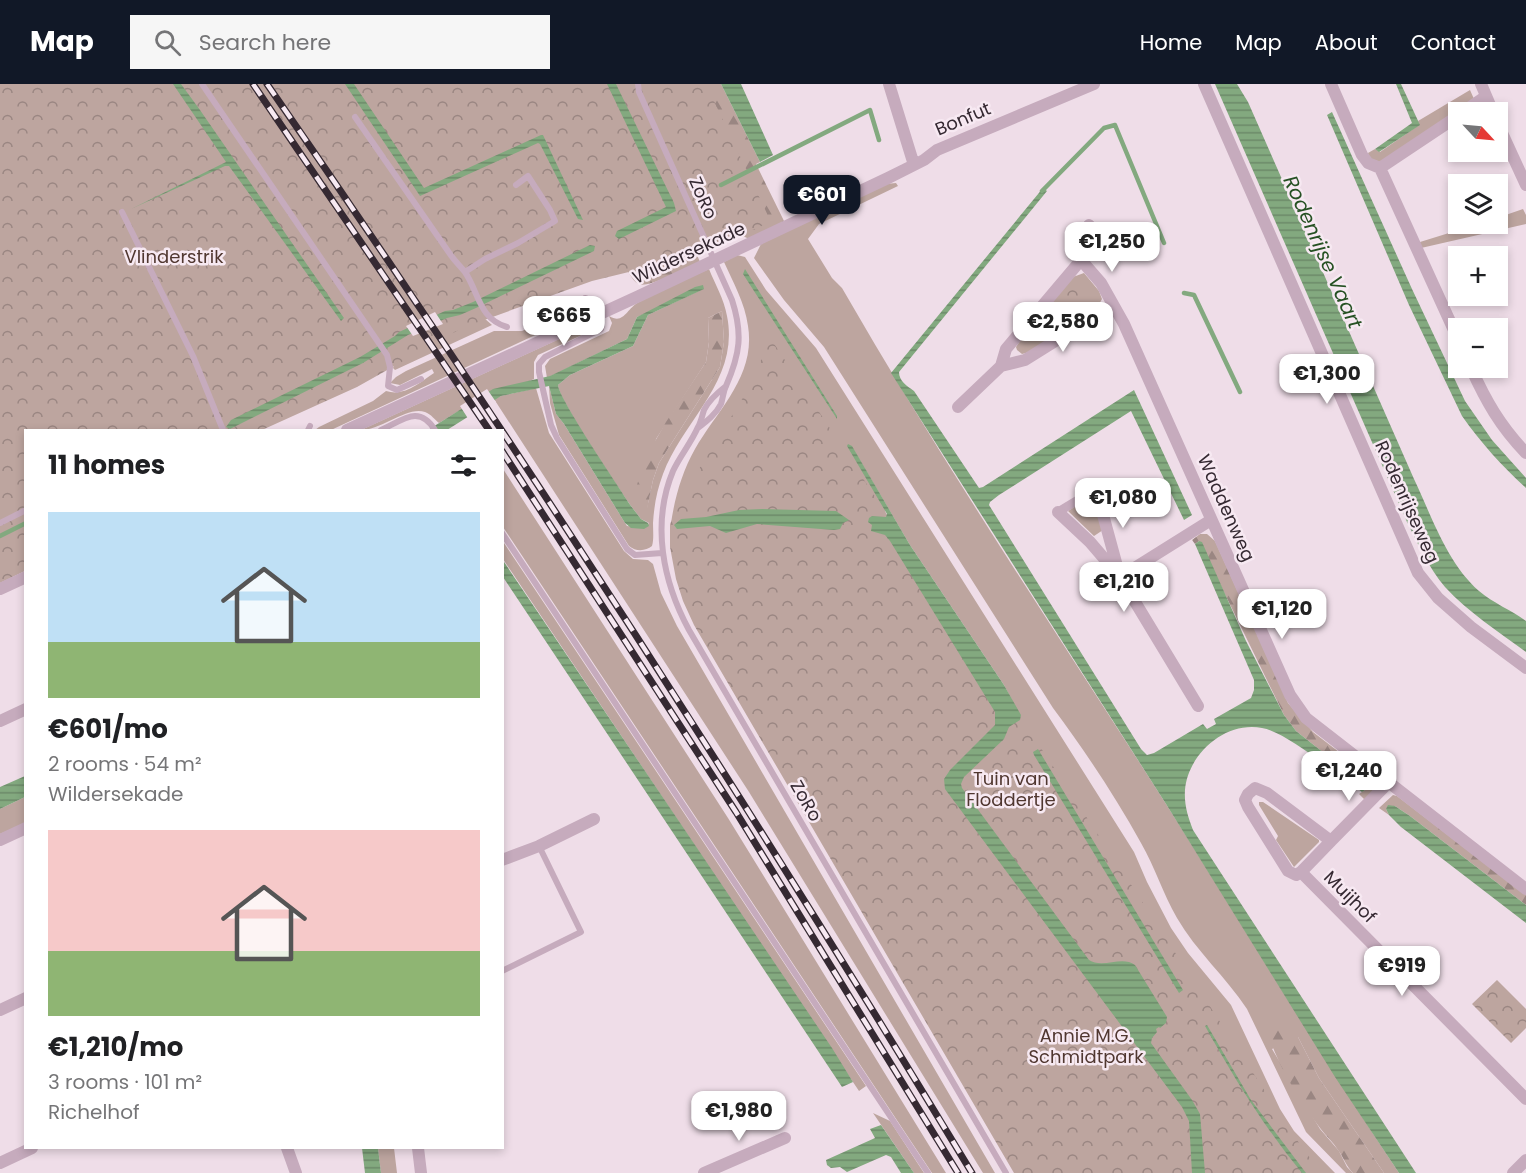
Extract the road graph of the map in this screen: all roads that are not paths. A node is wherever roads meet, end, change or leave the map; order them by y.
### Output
1 (202, 84) edge
2 (630, 84) edge
3 (638, 84) edge
4 (889, 84) edge
5 (1094, 84) edge
6 (1204, 84) edge
7 (1331, 84) edge
8 (1481, 84) edge
9 (639, 92) junction
10 (1485, 97) junction
11 (1478, 102) edge
12 (1487, 102) edge
13 (355, 117) dead end
14 (1448, 123) edge
15 (1508, 146) edge
16 (914, 165) junction
17 (1380, 168) junction
18 (516, 185) dead end
19 (1526, 185) edge
20 (122, 212) dead end
21 (1089, 225) dead end
22 (714, 260) junction
23 (1081, 260) junction
24 (465, 272) junction
25 (585, 298) dead end
26 (1113, 304) junction
27 (600, 314) junction
28 (1448, 318) edge
29 (507, 327) dead end
30 (1001, 366) junction
31 (1476, 378) edge
32 (421, 380) dead end
33 (726, 386) junction
34 (958, 407) dead end
35 (434, 428) edge
36 (698, 428) junction
37 (223, 429) edge
38 (348, 429) edge
39 (384, 429) edge
40 (1526, 453) edge
41 (1096, 489) joint
42 (24, 511) edge
43 (1058, 512) joint
44 (1211, 520) junction
45 (0, 523) edge
46 (504, 536) edge
47 (662, 553) junction
48 (1120, 577) junction
49 (24, 578) edge
50 (0, 588) edge
51 (1526, 668) edge
52 (1198, 706) dead end
53 (24, 710) edge
54 (0, 721) edge
55 (1388, 783) junction
56 (594, 819) dead end
57 (24, 829) edge
58 (0, 840) edge
59 (1331, 841) junction
60 (539, 846) junction
61 (504, 859) edge
62 (1301, 872) junction
63 (1526, 889) edge
64 (504, 970) edge
65 (24, 999) edge
66 (0, 1010) edge
67 (1526, 1099) edge
68 (785, 1137) dead end
69 (30, 1149) edge
70 (287, 1149) edge
71 (418, 1149) edge
72 (1526, 1160) edge
73 (0, 1163) edge
74 (296, 1173) edge
75 (421, 1173) edge
76 (704, 1173) edge
77 (928, 1173) edge
78 (1006, 1173) edge
79 (1513, 1173) edge

1 - 32 lane
2 - 9 lane, ZoRo
3 - 9 lane, ZoRo
4 - 16 street
5 - 16 street, Bonfut
6 - 51 street, Rodenrijseweg
7 - 17 street
8 - 10 street
9 - 22 lane, ZoRo
10 - 11 street
10 - 12 street
13 - 24 lane
14 - 17 street
15 - 19 street
16 - 22 street, Wildersekade
17 - 28 street
18 - 24 lane
20 - 37 lane
21 - 23 street
22 - 27 street, Wildersekade
22 - 33 lane, ZoRo
23 - 26 street, Waddenweg
23 - 30 street
24 - 29 lane
25 - 27 lane
26 - 30 street
26 - 44 street, Waddenweg
27 - 38 street, Wildersekade
27 - 47 lane
30 - 34 street
31 - 40 street
33 - 36 lane, ZoRo
33 - 36 lane, ZoRo
35 - 39 lane
36 - 47 lane, ZoRo
41 - 43 street
41 - 48 street
42 - 45 lane
43 - 48 street
44 - 48 street
44 - 55 street, Waddenweg
46 - 77 lane
47 - 78 lane, ZoRo
48 - 52 street
49 - 50 street
53 - 54 street
55 - 59 street, Muijhof
55 - 63 street, Waddenweg
56 - 60 street
57 - 58 street
59 - 62 street, Muijhof
59 - 62 street, Muijhof
60 - 61 street
60 - 64 lane
62 - 67 street, Muijhof
65 - 66 street
68 - 76 street
69 - 73 street
70 - 74 street
71 - 75 street
72 - 79 street

